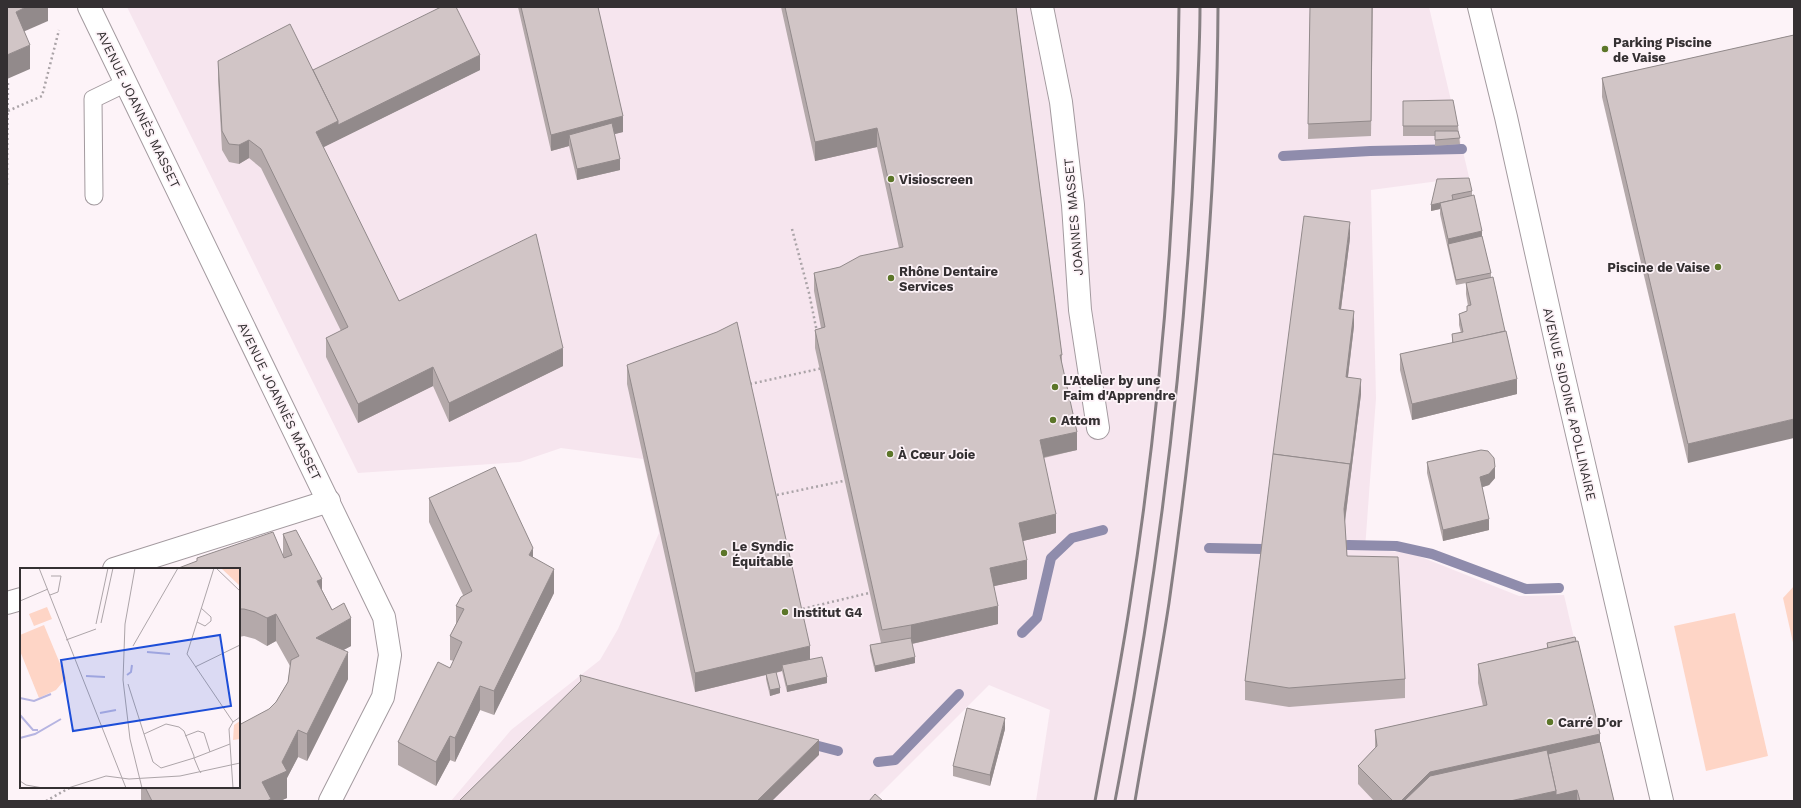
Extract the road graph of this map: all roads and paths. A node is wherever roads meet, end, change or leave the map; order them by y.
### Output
1 (89, 7) edge
2 (1042, 7) edge
3 (1479, 7) edge
4 (59, 30) dead end
5 (8, 82) edge
6 (126, 83) junction
7 (8, 111) edge
8 (7, 178) edge
9 (7, 186) edge
10 (94, 196) dead end
11 (792, 229) dead end
12 (819, 339) edge
13 (827, 375) edge
14 (747, 385) edge
15 (1098, 428) dead end
16 (852, 487) edge
17 (772, 496) edge
18 (329, 501) junction
19 (117, 568) edge
20 (876, 592) edge
21 (20, 599) edge
22 (7, 603) edge
23 (797, 610) edge
24 (69, 788) edge
25 (46, 801) edge
26 (330, 801) edge
27 (1662, 801) edge

1 - 6 street, AVENUE JOANNÈS MASSET
2 - 15 street, JOANNES MASSET
3 - 27 street, AVENUE SIDOINE APOLLINAIRE
4 - 7 path
5 - 7 path
6 - 10 lane
6 - 18 street, AVENUE JOANNÈS MASSET
7 - 8 path
8 - 9 path
11 - 12 path
13 - 14 path
16 - 17 path
18 - 19 street
18 - 26 street, AVENUE JOANNÈS MASSET
20 - 23 path
21 - 22 street
24 - 25 path

